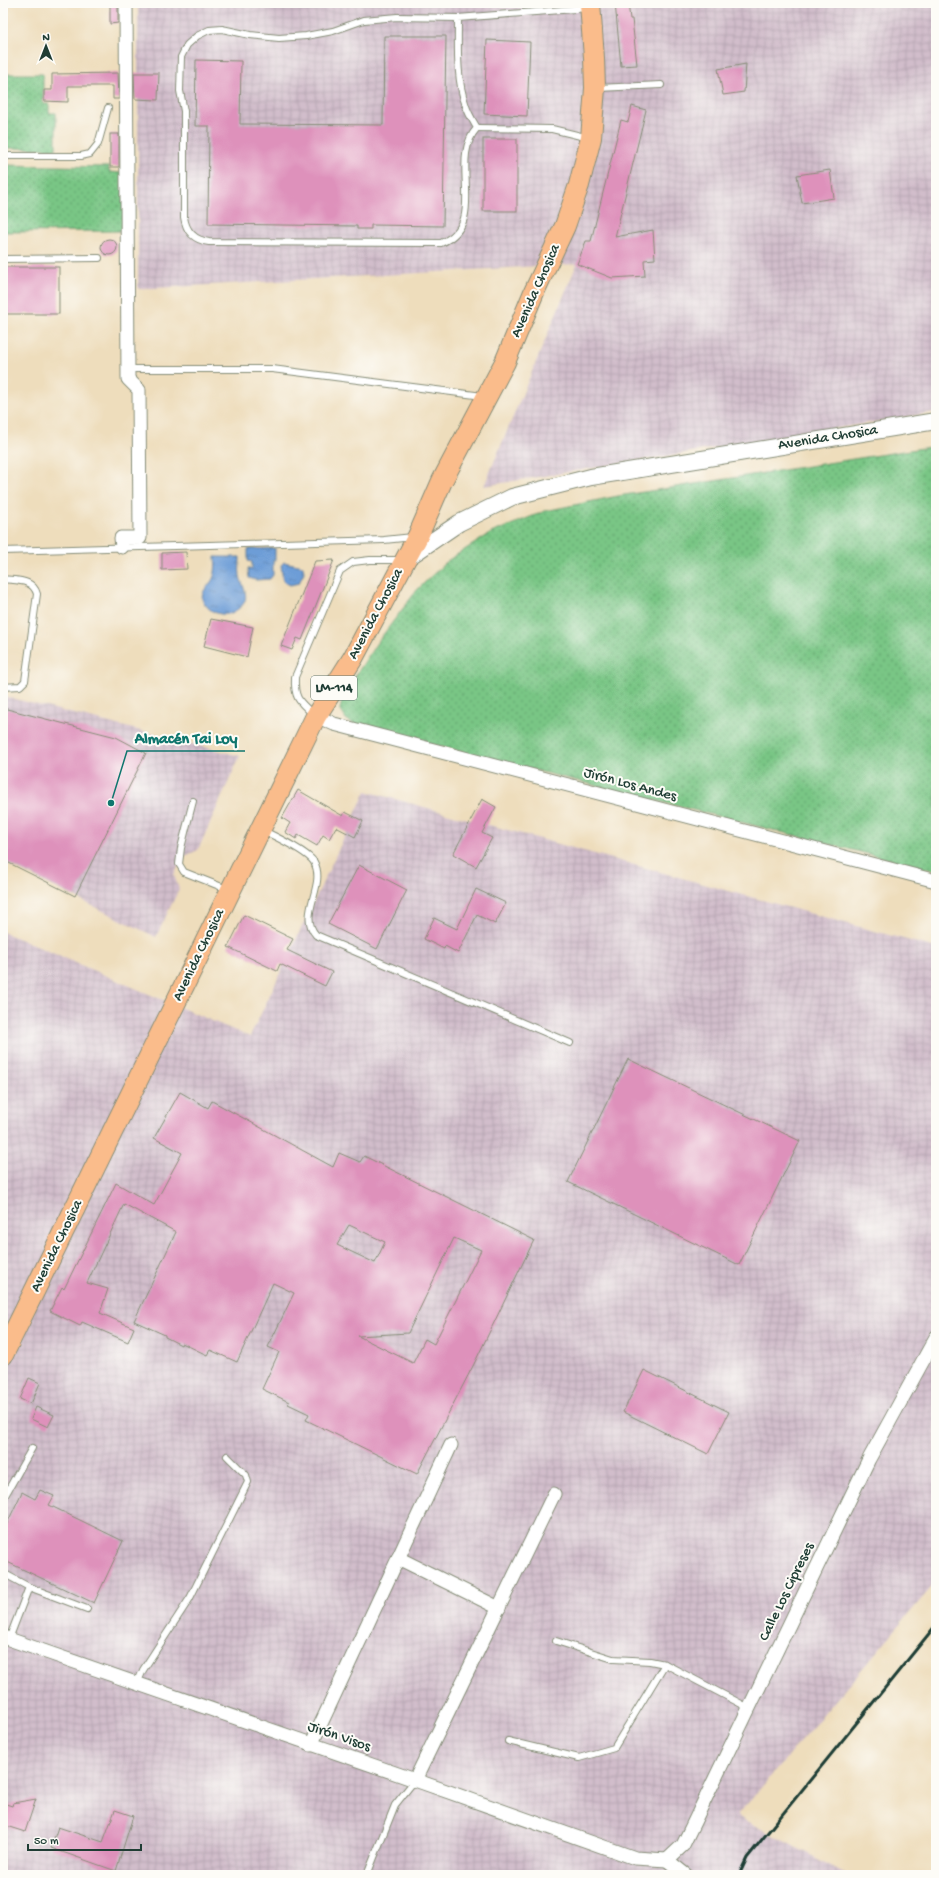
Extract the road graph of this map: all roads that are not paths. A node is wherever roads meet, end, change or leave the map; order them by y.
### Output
1 (126, 3) edge
2 (590, 5) edge
3 (458, 18) junction
4 (661, 85) dead end
5 (595, 88) junction
6 (108, 108) dead end
7 (477, 128) junction
8 (591, 138) junction
9 (3, 156) edge
10 (99, 258) dead end
11 (3, 259) edge
12 (128, 369) junction
13 (487, 397) junction
14 (936, 421) edge
15 (418, 536) junction
16 (122, 547) junction
17 (3, 551) edge
18 (406, 560) junction
19 (3, 579) edge
20 (3, 687) edge
21 (316, 716) junction
22 (193, 801) dead end
23 (261, 829) junction
24 (936, 881) edge
25 (231, 891) junction
26 (570, 1043) dead end
27 (936, 1337) edge
28 (3, 1355) edge
29 (451, 1445) dead end
30 (32, 1448) dead end
31 (227, 1456) dead end
32 (554, 1494) dead end
33 (3, 1499) edge
34 (398, 1558) junction
35 (3, 1573) edge
36 (29, 1587) junction
37 (87, 1608) dead end
38 (499, 1608) junction
39 (6, 1638) edge
40 (556, 1641) dead end
41 (665, 1664) junction
42 (137, 1684) junction
43 (749, 1708) junction
44 (508, 1741) dead end
45 (311, 1745) junction
46 (415, 1780) junction
47 (667, 1860) junction
48 (367, 1875) edge
49 (686, 1875) edge

1 - 12 street
2 - 3 lane
2 - 5 main road, Avenida Chosica / LM-114
3 - 7 lane
3 - 7 lane
4 - 5 lane
5 - 8 main road, Avenida Chosica / LM-114
6 - 9 lane
7 - 8 lane
8 - 13 main road, Avenida Chosica / LM-114
10 - 11 lane
12 - 13 lane
12 - 16 street
13 - 15 main road, Avenida Chosica / LM-114
14 - 18 street, Avenida Chosica
15 - 16 lane
15 - 18 main road, Avenida Chosica / LM-114
16 - 17 lane
18 - 21 main road, Avenida Chosica / LM-114
18 - 21 lane
19 - 20 lane
21 - 23 main road, Avenida Chosica / LM-114
21 - 24 street, Jirón Los Andes
22 - 25 lane
23 - 25 main road, Avenida Chosica / LM-114
23 - 26 lane
25 - 28 main road, Avenida Chosica / LM-114
27 - 43 street, Calle Los Cipreses
29 - 34 street
30 - 33 lane
31 - 42 lane
32 - 38 street
34 - 38 street
34 - 45 street
35 - 36 lane
36 - 37 lane
36 - 39 lane
38 - 46 street
39 - 42 street, Jirón Visos
40 - 41 lane
41 - 43 lane
41 - 44 lane
42 - 45 street, Jirón Visos
43 - 47 street, Calle Los Cipreses
45 - 46 street, Jirón Visos
46 - 47 street, Jirón Visos
46 - 48 lane
47 - 49 street

